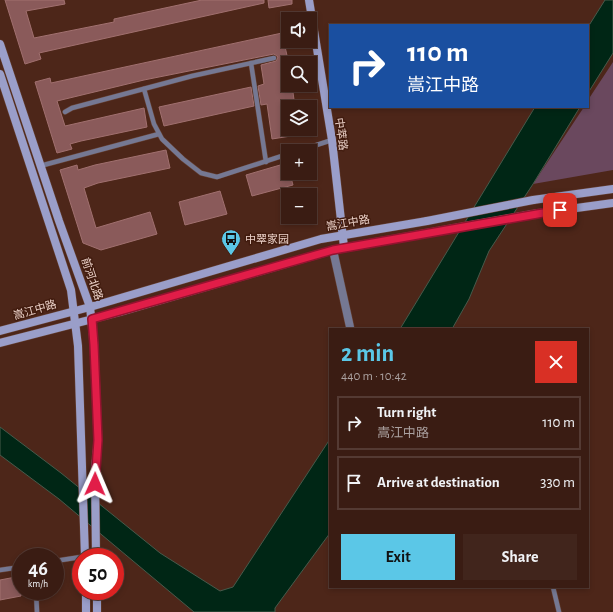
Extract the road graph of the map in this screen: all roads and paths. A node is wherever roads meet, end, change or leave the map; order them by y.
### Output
1 (309, 0) edge
2 (0, 44) edge
3 (274, 58) dead end
4 (251, 63) junction
5 (0, 74) edge
6 (144, 89) junction
7 (65, 112) dead end
8 (159, 134) junction
9 (332, 140) junction
10 (317, 145) edge
11 (281, 157) edge
12 (266, 162) junction
13 (40, 166) junction
14 (613, 188) edge
15 (613, 202) edge
16 (342, 235) junction
17 (344, 247) junction
18 (333, 250) junction
19 (90, 307) junction
20 (74, 310) junction
21 (92, 319) junction
22 (76, 324) junction
23 (350, 327) dead end
24 (0, 331) edge
25 (0, 343) edge
26 (84, 548) edge
27 (96, 548) edge
28 (12, 568) edge
29 (0, 570) edge
30 (553, 588) edge
31 (36, 600) edge
32 (86, 600) edge
33 (97, 600) edge
34 (37, 612) edge
35 (86, 612) edge
36 (97, 612) edge
37 (559, 612) edge

1 - 9 main road, 中萃路
2 - 13 main road, 前河北路
3 - 4 lane
4 - 6 lane
4 - 12 lane
5 - 20 main road, 前河北路
6 - 7 lane
6 - 8 lane
8 - 12 lane
8 - 13 lane
9 - 10 lane
9 - 16 main road, 中萃路
11 - 12 lane
13 - 19 main road, 前河北路
14 - 16 main road, 嵩江中路, bridge
15 - 17 main road, 嵩江中路
16 - 17 main road, 中萃路
16 - 19 main road, 嵩江中路
17 - 18 main road, 嵩江中路
18 - 21 main road, 嵩江中路
18 - 23 street
19 - 20 main road, 嵩江中路
19 - 21 main road, 前河北路
20 - 22 main road, 前河北路
20 - 24 main road, 嵩江中路
21 - 22 main road, 嵩江中路
21 - 27 main road, 前河北路
22 - 25 main road, 嵩江中路
22 - 26 main road, 前河北路
28 - 29 lane
30 - 37 lane
31 - 34 lane
32 - 35 main road
33 - 36 main road

